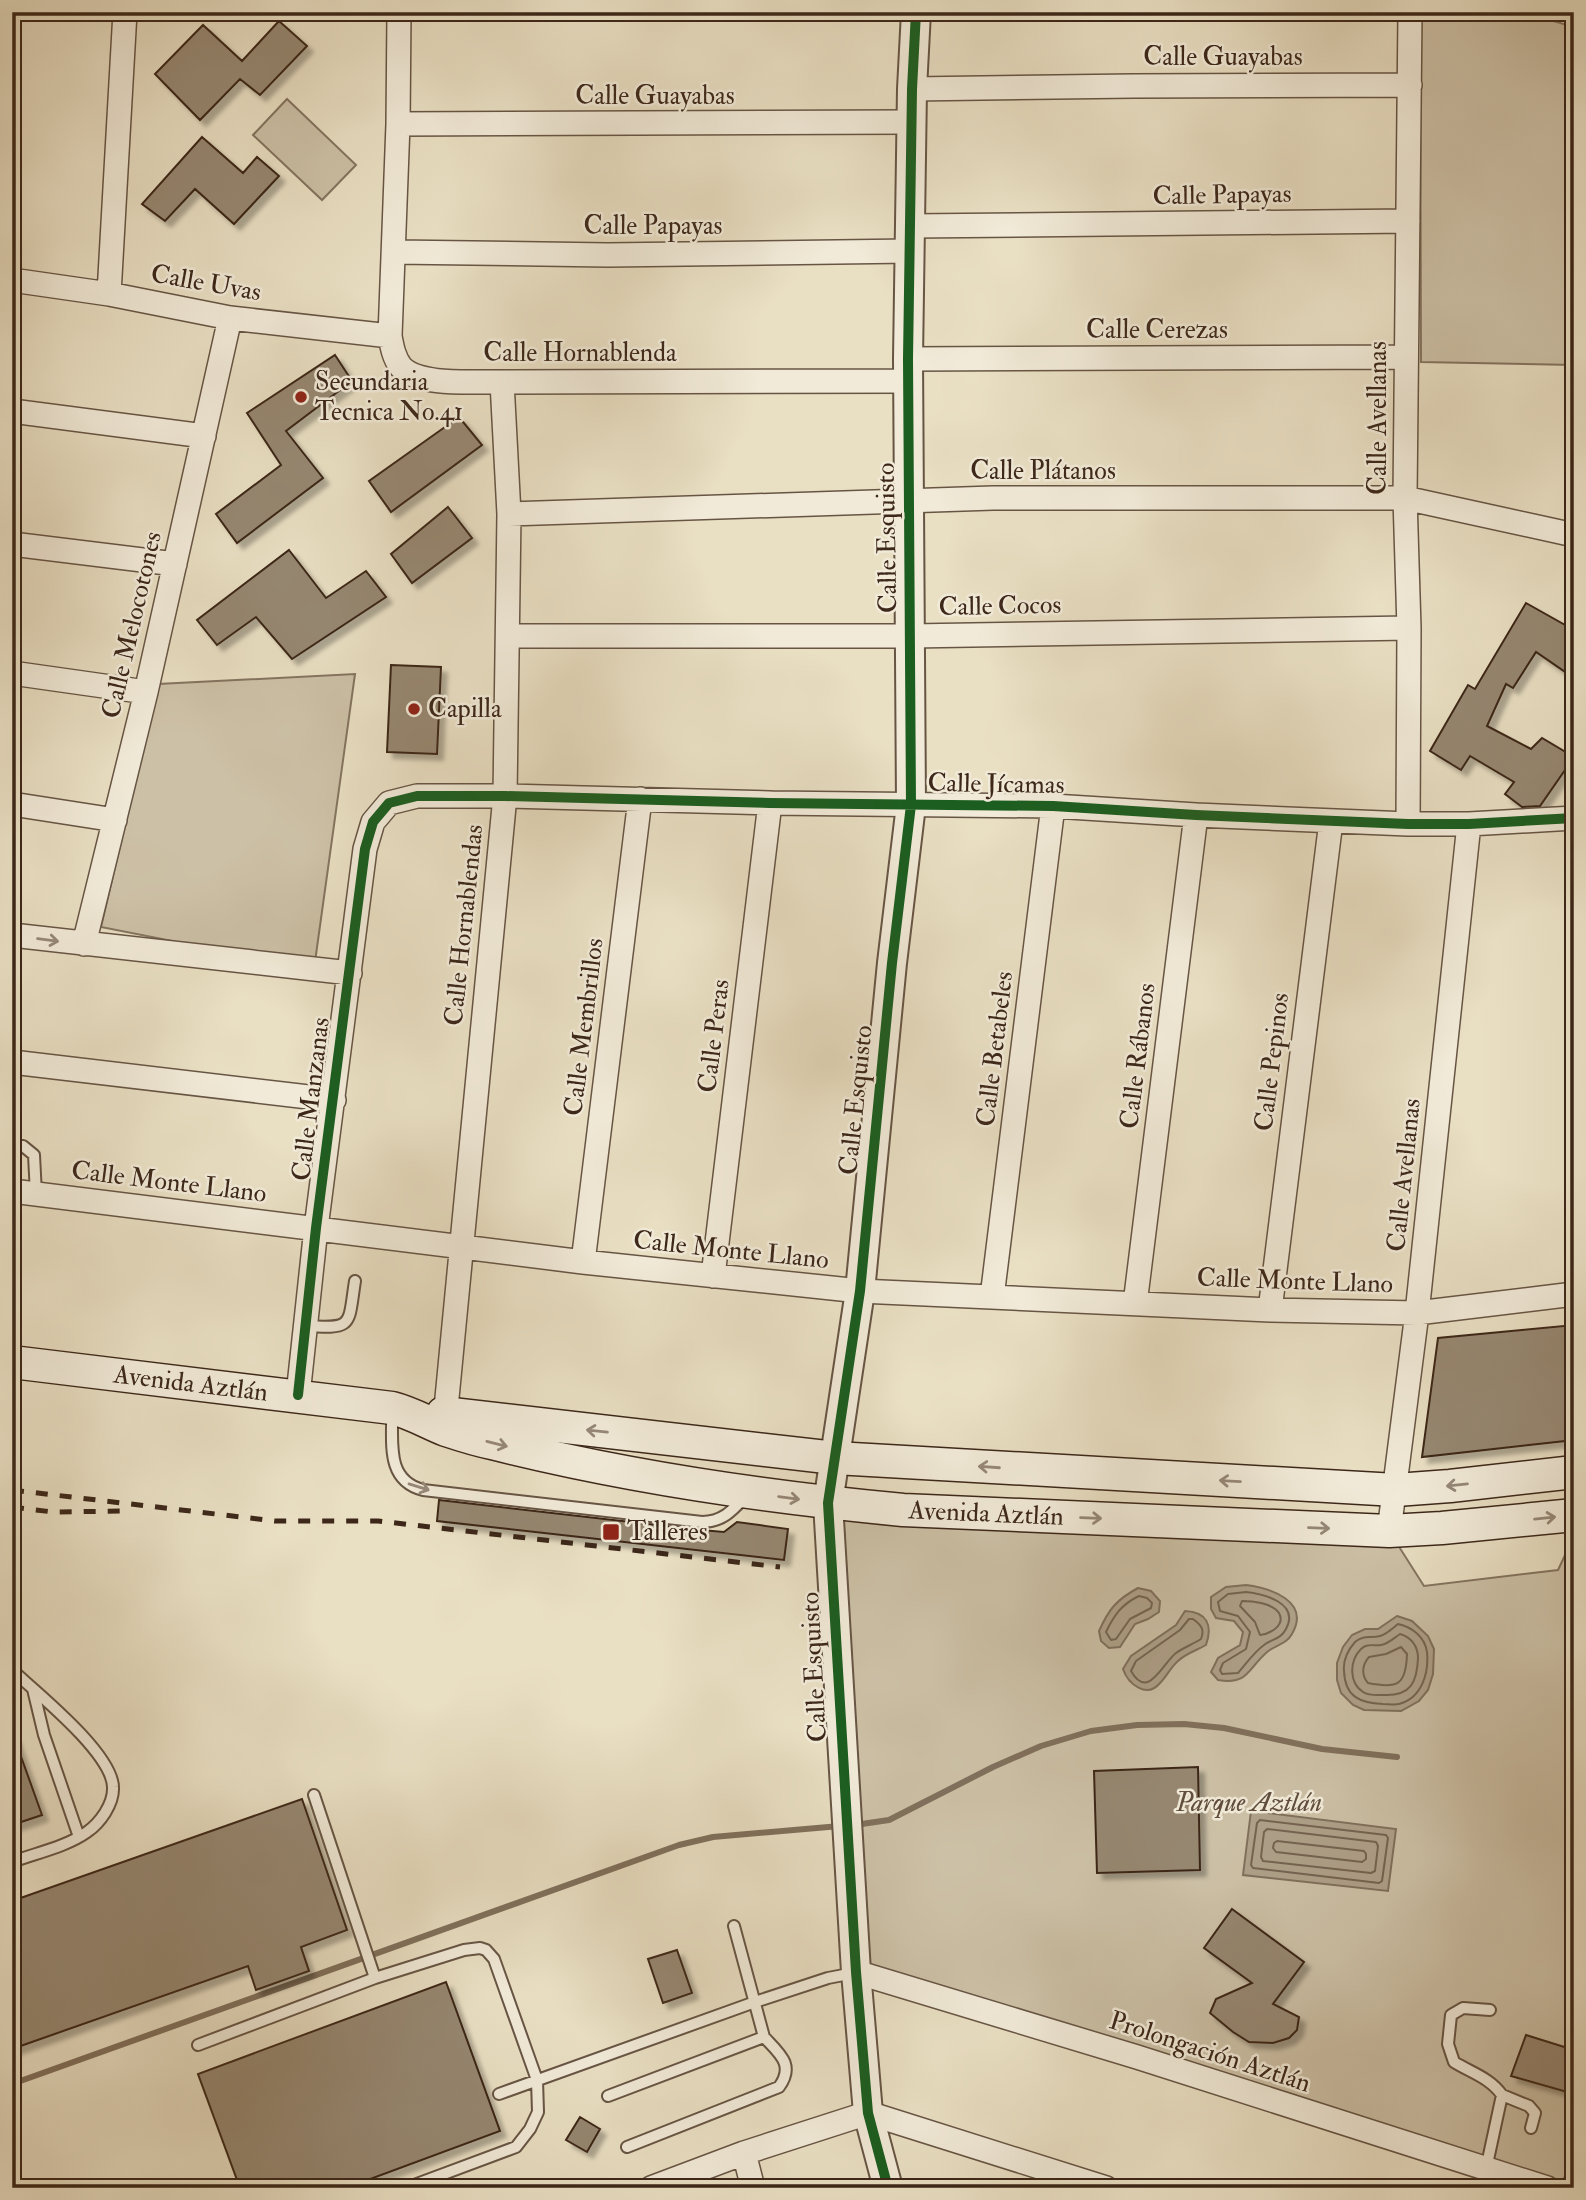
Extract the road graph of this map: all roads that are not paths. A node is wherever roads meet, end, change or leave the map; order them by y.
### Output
1 (125, 12) edge
2 (399, 12) edge
3 (916, 12) edge
4 (1410, 12) edge
5 (1410, 85) junction
6 (912, 89) junction
7 (912, 122) junction
8 (398, 124) junction
9 (1408, 221) junction
10 (911, 239) junction
11 (395, 252) junction
12 (12, 280) edge
13 (109, 295) junction
14 (230, 318) junction
15 (390, 336) junction
16 (1406, 356) junction
17 (908, 370) junction
18 (502, 382) junction
19 (12, 411) edge
20 (204, 436) junction
21 (1405, 498) junction
22 (909, 502) junction
23 (509, 514) junction
24 (1574, 534) edge
25 (12, 544) edge
26 (175, 564) junction
27 (1409, 628) junction
28 (508, 636) junction
29 (911, 636) junction
30 (12, 673) edge
31 (146, 692) junction
32 (505, 796) junction
33 (640, 799) junction
34 (770, 803) junction
35 (12, 804) edge
36 (911, 805) junction
37 (1053, 807) junction
38 (381, 812) joint
39 (1196, 815) junction
40 (1574, 818) edge
41 (115, 820) junction
42 (1331, 821) junction
43 (1408, 824) junction
44 (1469, 824) junction
45 (12, 935) edge
46 (84, 944) junction
47 (350, 973) junction
48 (12, 1062) edge
49 (334, 1100) junction
50 (12, 1147) edge
51 (12, 1191) edge
52 (36, 1195) junction
53 (316, 1228) junction
54 (461, 1248) junction
55 (583, 1262) junction
56 (713, 1276) junction
57 (355, 1281) dead end
58 (860, 1291) junction
59 (1574, 1294) edge
60 (992, 1297) junction
61 (1135, 1304) junction
62 (1270, 1310) junction
63 (1417, 1313) junction
64 (306, 1326) junction
65 (12, 1362) edge
66 (298, 1395) junction
67 (401, 1410) junction
68 (446, 1421) junction
69 (583, 1465) junction
70 (1574, 1472) edge
71 (832, 1479) junction
72 (1395, 1490) junction
73 (750, 1492) junction
74 (1574, 1515) edge
75 (1389, 1531) junction
76 (12, 1670) edge
77 (33, 1689) junction
78 (314, 1796) dead end
79 (79, 1837) junction
80 (12, 1862) edge
81 (734, 1926) dead end
82 (856, 1972) junction
83 (375, 1978) junction
84 (755, 2002) junction
85 (1490, 2010) dead end
86 (764, 2038) junction
87 (198, 2045) dead end
88 (537, 2080) junction
89 (499, 2094) dead end
90 (1502, 2095) junction
91 (608, 2096) dead end
92 (868, 2113) junction
93 (1531, 2128) dead end
94 (627, 2147) dead end
95 (744, 2153) junction
96 (1477, 2174) edge
97 (406, 2188) edge
98 (651, 2188) edge
99 (753, 2188) edge
100 (888, 2188) edge
101 (1106, 2188) edge
102 (1547, 2188) edge

1 - 13 street
2 - 8 street, Calle Hornablenda
3 - 6 street, Calle Esquisto
4 - 5 street, Calle Avellanas
5 - 6 street, Calle Guayabas
5 - 9 street, Calle Avellanas
6 - 7 street, Calle Esquisto
7 - 8 street, Calle Guayabas
7 - 10 street, Calle Esquisto
8 - 11 street, Calle Hornablenda
9 - 10 street, Calle Papayas
9 - 16 street, Calle Avellanas
10 - 11 street, Calle Papayas
10 - 17 street, Calle Esquisto
11 - 15 street, Calle Hornablenda
12 - 13 street, Calle Uvas
13 - 14 street, Calle Uvas
14 - 15 street, Calle Uvas
14 - 20 street, Calle Melocotones
15 - 18 street, Calle Hornablenda
16 - 17 street, Calle Cerezas
16 - 21 street, Calle Avellanas
17 - 18 street, Calle Hornablenda
17 - 22 street, Calle Esquisto
18 - 23 street, Calle Hornablendas
19 - 20 street
20 - 26 street, Calle Melocotones
21 - 22 street, Calle Plátanos
21 - 24 street, Calle Plátanos
21 - 27 street, Calle Avellanas
22 - 23 street, Calle Plátanos
22 - 29 street, Calle Esquisto
23 - 28 street, Calle Hornablendas
25 - 26 street
26 - 31 street, Calle Melocotones
27 - 29 street, Calle Cocos
27 - 43 street, Calle Avellanas
28 - 29 street, Calle Cocos
28 - 32 street, Calle Hornablendas
29 - 36 street, Calle Esquisto
30 - 31 street
31 - 41 street, Calle Melocotones
32 - 33 street, Calle Jícamas
32 - 38 street, Calle Jícamas
32 - 54 street, Calle Hornablendas
33 - 34 street, Calle Jícamas
33 - 55 street, Calle Membrillos
34 - 36 street, Calle Jícamas
34 - 56 street, Calle Peras
35 - 41 street
36 - 37 street, Calle Jícamas
36 - 58 street, Calle Esquisto
37 - 39 street, Calle Jícamas
37 - 60 street, Calle Betabeles
38 - 47 street, Calle Manzanas
39 - 42 street, Calle Jícamas
39 - 61 street, Calle Rábanos
40 - 44 street, Calle Jícamas
41 - 46 street, Calle Melocotones
42 - 43 street, Calle Jícamas
42 - 62 street, Calle Pepinos
43 - 44 street, Calle Jícamas
44 - 63 street, Calle Avellanas
45 -> 46 street
46 - 47 street
47 - 49 street, Calle Manzanas
48 - 49 street
49 - 53 street, Calle Manzanas
50 - 52 lane
51 - 52 street, Calle Monte Llano
52 - 53 street, Calle Monte Llano
53 - 54 street, Calle Monte Llano
53 - 64 street, Calle Manzanas
54 - 55 street, Calle Monte Llano
54 - 68 street, Calle Hornablendas
55 - 56 street, Calle Monte Llano
56 - 58 street, Calle Monte Llano
57 - 64 lane
58 - 60 street, Calle Monte Llano
58 - 71 street, Calle Esquisto
59 - 63 street, Calle Monte Llano
60 - 61 street, Calle Monte Llano
61 - 62 street, Calle Monte Llano
62 - 63 street, Calle Monte Llano
63 - 72 street, Calle Avellanas
64 - 66 street, Calle Manzanas
65 - 66 main road, Avenida Aztlán
66 - 67 main road, Avenida Aztlán
67 - 68 main road, Avenida Aztlán
67 -> 73 lane
68 -> 69 main road, Avenida Aztlán
71 -> 68 main road, Avenida Aztlán
69 - 71 main road
69 - 73 main road, Avenida Aztlán
70 -> 72 main road, Avenida Aztlán
72 -> 71 main road, Avenida Aztlán
73 -> 71 main road, Avenida Aztlán
71 -> 75 main road, Avenida Aztlán
71 - 82 street, Calle Esquisto
72 - 75 street, Calle Avellanas
75 -> 74 main road, Avenida Aztlán
76 - 77 lane
77 - 79 lane
77 - 79 lane
78 - 83 lane
79 - 80 lane
81 - 84 lane
82 - 84 lane
82 - 92 street, Calle Esquisto
82 - 96 street, Prolongación Aztlán
83 - 87 lane
83 - 88 lane
84 - 86 lane
84 - 88 lane
85 - 90 lane
86 - 91 lane
86 - 94 lane
88 - 89 lane
88 - 97 lane
90 - 93 lane
90 - 96 lane
92 - 95 street
92 - 100 street, Calle Esquisto
92 - 101 street
95 - 98 street
95 - 99 street
96 - 102 street, Prolongación Aztlán

